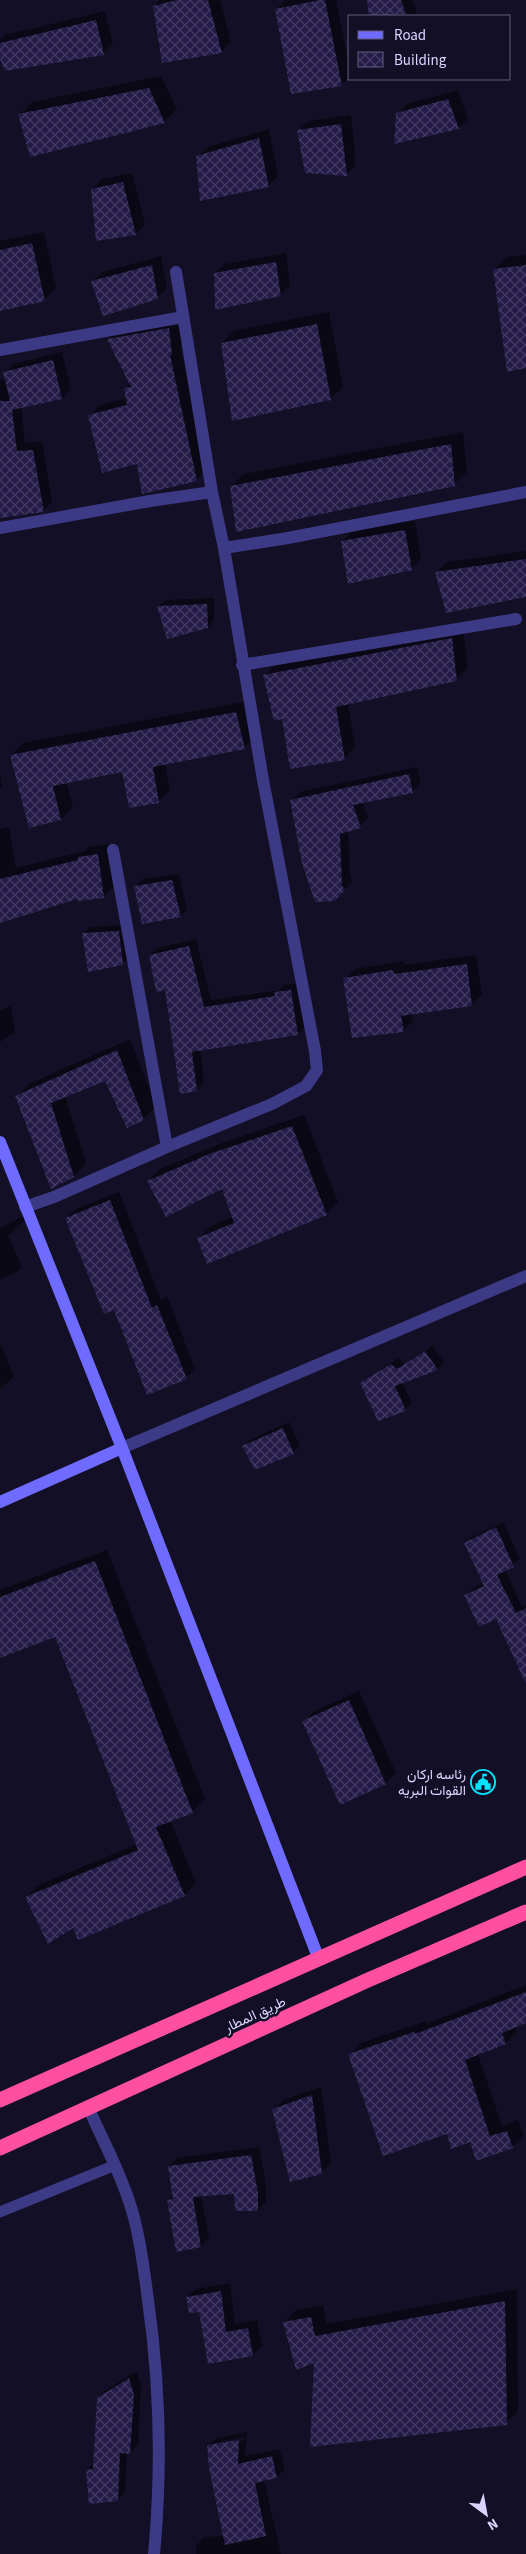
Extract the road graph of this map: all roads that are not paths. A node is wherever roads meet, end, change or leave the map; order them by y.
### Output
1 (176, 272) dead end
2 (183, 317) junction
3 (0, 350) edge
4 (212, 492) junction
5 (526, 492) edge
6 (0, 528) edge
7 (224, 548) junction
8 (516, 619) dead end
9 (242, 666) junction
10 (113, 850) dead end
11 (0, 1142) edge
12 (167, 1146) junction
13 (26, 1207) junction
14 (526, 1276) edge
15 (122, 1448) junction
16 (0, 1502) edge
17 (526, 1867) edge
18 (526, 1912) edge
19 (318, 1958) junction
20 (0, 2100) edge
21 (89, 2109) junction
22 (0, 2148) edge
23 (113, 2166) junction
24 (0, 2212) edge
25 (154, 2554) edge

1 - 2 street
2 - 3 street
2 - 4 street
4 - 6 street
4 - 7 street
5 - 7 street
7 - 9 street
8 - 9 street
9 - 12 street
10 - 12 street
11 - 13 street
12 - 13 street
13 - 15 street
14 - 15 street
15 - 16 street
15 - 19 street
17 - 19 highway, طريق المطار
18 - 21 highway, طريق المطار
19 - 20 highway, طريق المطار
21 - 22 highway, طريق المطار
21 - 23 street
23 - 24 lane
23 - 25 street

